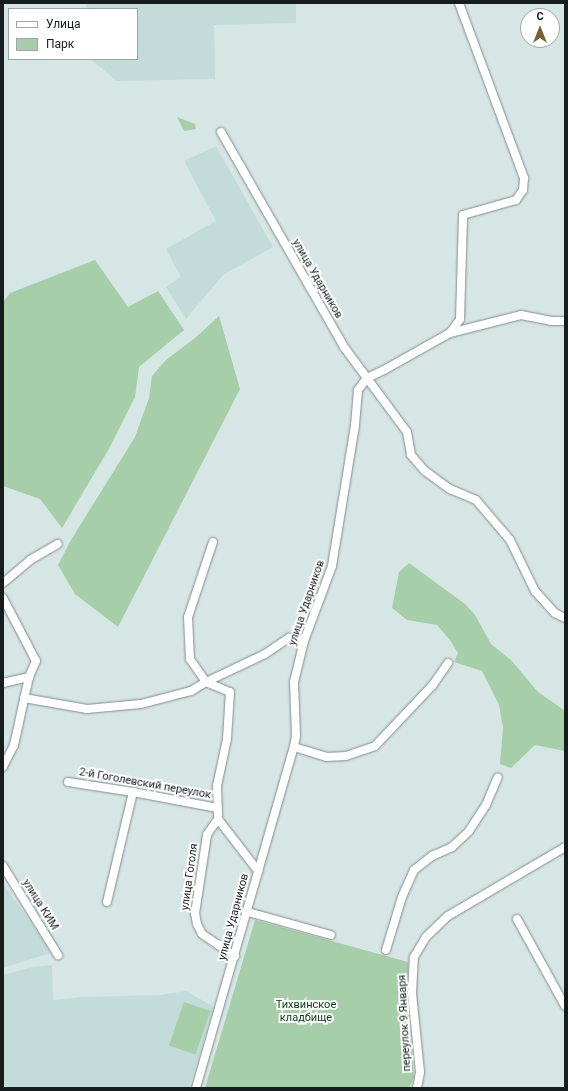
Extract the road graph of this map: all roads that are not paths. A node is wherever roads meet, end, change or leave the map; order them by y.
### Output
1 (459, 3) edge
2 (221, 132) dead end
3 (565, 321) edge
4 (450, 333) junction
5 (367, 378) junction
6 (213, 542) dead end
7 (58, 544) dead end
8 (3, 583) edge
9 (3, 598) edge
10 (565, 618) edge
11 (304, 641) junction
12 (448, 663) dead end
13 (29, 677) junction
14 (206, 682) junction
15 (3, 683) edge
16 (24, 698) junction
17 (294, 747) junction
18 (3, 767) edge
19 (498, 777) dead end
20 (68, 782) dead end
21 (133, 792) junction
22 (218, 808) junction
23 (218, 819) junction
24 (565, 847) edge
25 (3, 866) edge
26 (258, 871) junction
27 (107, 902) dead end
28 (248, 912) junction
29 (517, 920) dead end
30 (331, 935) dead end
31 (386, 950) dead end
32 (58, 955) dead end
33 (235, 956) junction
34 (565, 1006) edge
35 (196, 1088) edge
36 (417, 1088) edge

1 - 4 street
2 - 5 street, улица Ударников
3 - 4 street
4 - 5 street
5 - 10 street
5 - 11 street, улица Ударников
6 - 14 street
7 - 8 street
9 - 13 street
11 - 14 street
11 - 17 street, улица Ударников
12 - 17 street
13 - 15 street
13 - 16 street
14 - 16 street
14 - 22 street
16 - 18 street
17 - 26 street, улица Ударников
19 - 31 street
20 - 21 street, 2-й Гоголевский переулок
21 - 22 street, 2-й Гоголевский переулок
21 - 27 street
22 - 23 street
23 - 26 street
23 - 33 street, улица Гоголя
24 - 36 street, переулок 9 Января
25 - 32 street, улица КИМ
26 - 28 street, улица Ударников
28 - 30 street
28 - 33 street, улица Ударников
29 - 34 street
33 - 35 street, улица Ударников

